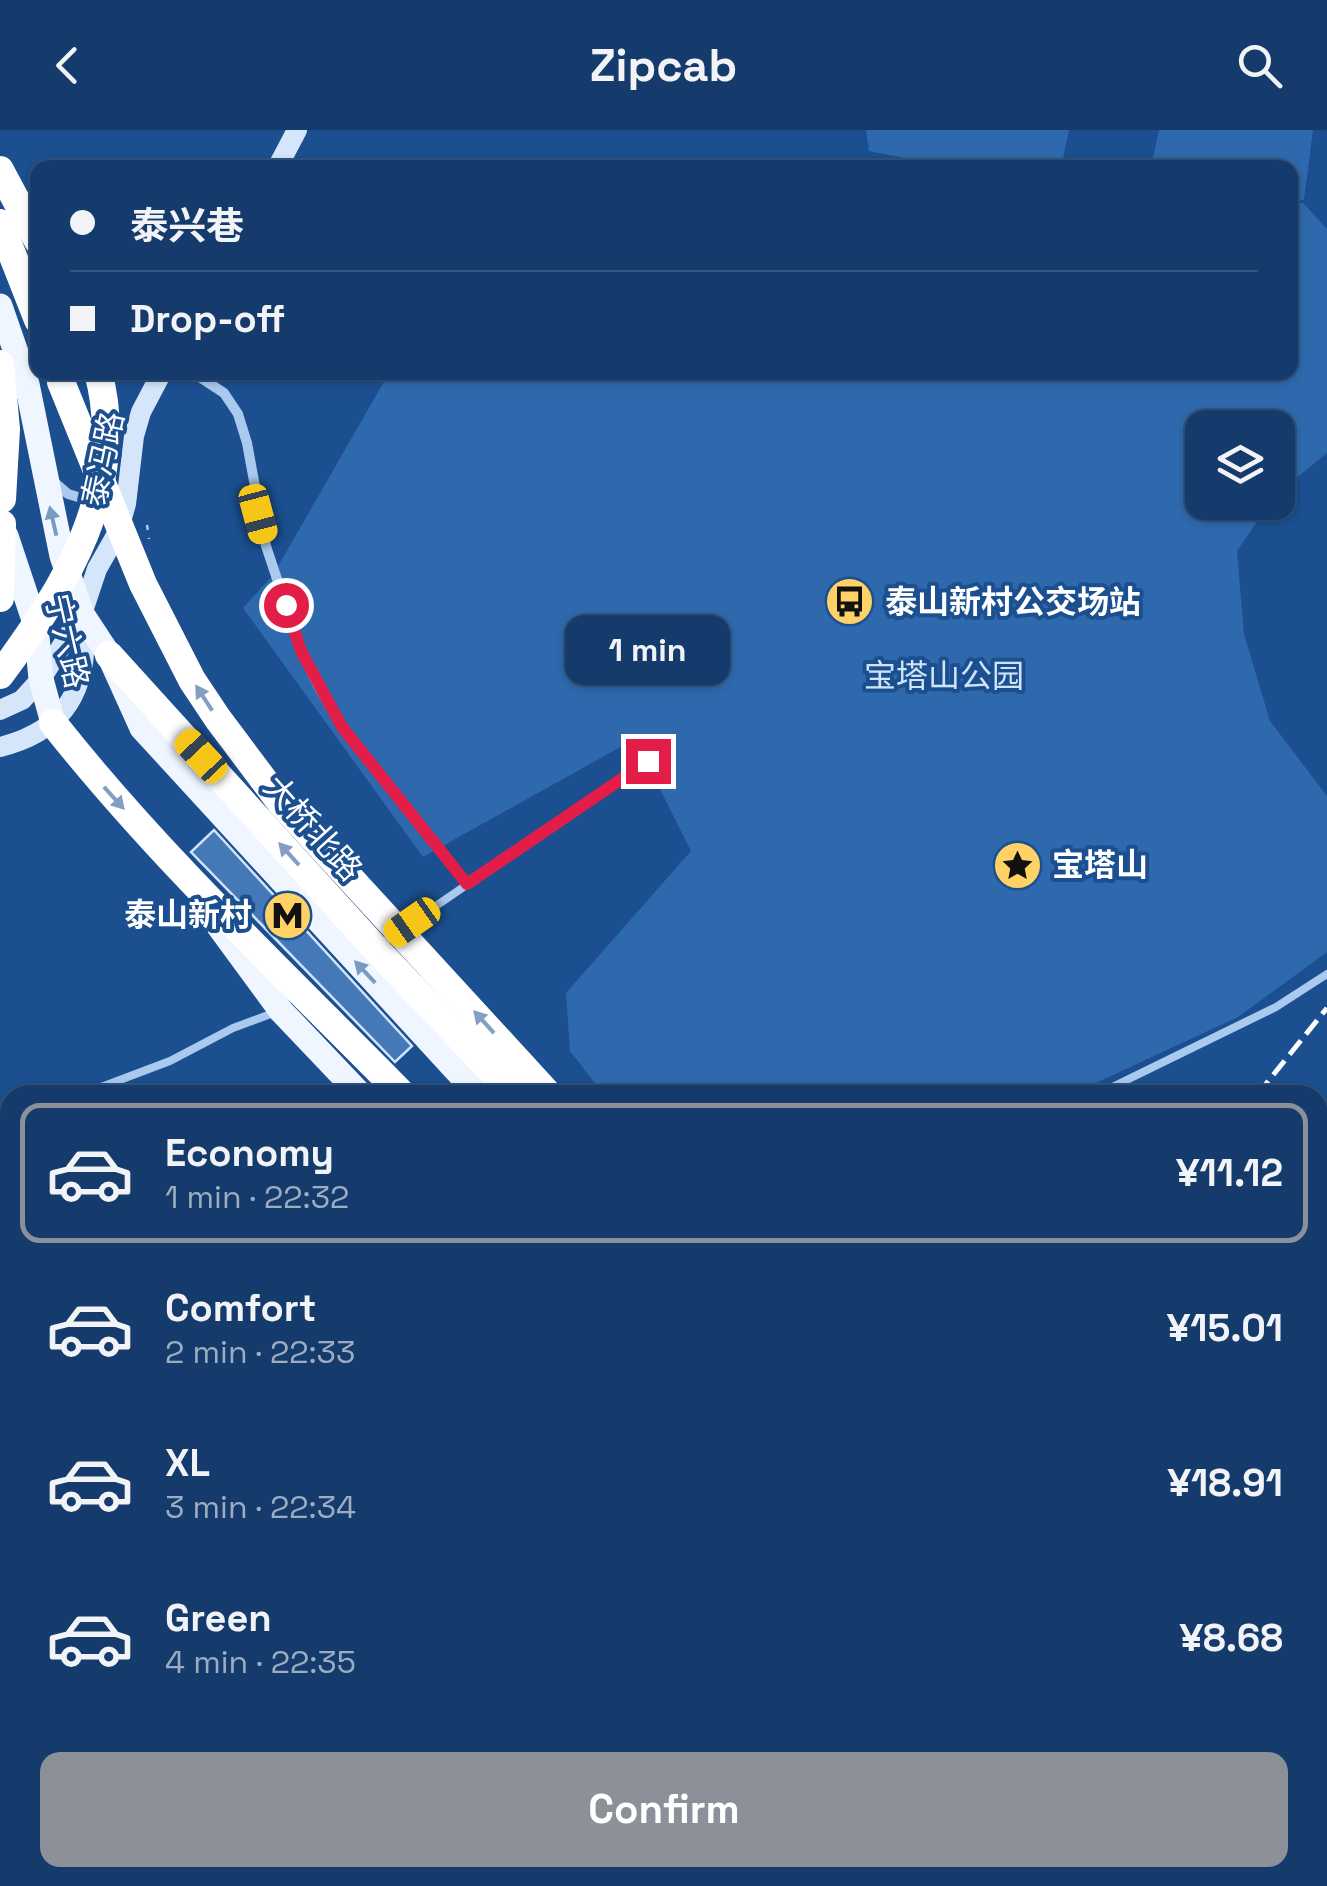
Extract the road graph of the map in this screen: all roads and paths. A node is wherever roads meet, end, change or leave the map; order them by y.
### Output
1 (297, 130) edge
2 (282, 160) edge
3 (0, 170) edge
4 (0, 223) edge
5 (30, 225) edge
6 (30, 300) edge
7 (0, 306) edge
8 (0, 364) edge
9 (61, 380) edge
10 (100, 380) edge
11 (158, 380) edge
12 (204, 380) edge
13 (42, 465) junction
14 (128, 481) junction
15 (1, 517) edge
16 (147, 526) dead end
17 (150, 547) dead end
18 (0, 598) edge
19 (82, 614) junction
20 (108, 655) junction
21 (0, 675) edge
22 (40, 679) junction
23 (0, 710) edge
24 (53, 723) junction
25 (0, 747) edge
26 (648, 761) dead end
27 (180, 873) junction
28 (467, 884) junction
29 (375, 948) junction
30 (1327, 974) edge
31 (281, 1011) junction
32 (107, 1085) edge
33 (351, 1085) edge
34 (393, 1085) edge
35 (470, 1085) edge
36 (505, 1085) edge
37 (541, 1085) edge
38 (1116, 1085) edge

1 - 2 main road
3 - 5 highway, bridge
4 - 6 highway, bridge
7 - 13 main road, 大桥北路
8 - 15 highway, bridge
37 -> 9 highway, bridge
10 - 21 highway, bridge
11 - 14 main road, 泰冯路
12 - 28 street
13 - 14 street
19 -> 13 main road, 大桥北路
14 - 19 main road, 泰冯路
15 - 18 highway
15 - 22 main road, 宁六路
16 - 17 path
19 - 20 main road, 大桥北路
19 - 22 main road
19 - 24 main road
29 -> 20 highway, 大桥北路
35 -> 20 main road
22 - 23 main road
22 - 24 main road, 宁六路
24 - 25 main road
24 -> 27 highway
26 - 28 lane
27 - 31 main road
27 - 34 highway
28 - 29 lane
29 - 36 highway, 大桥北路
30 - 38 lane
31 - 32 lane
31 - 33 main road

